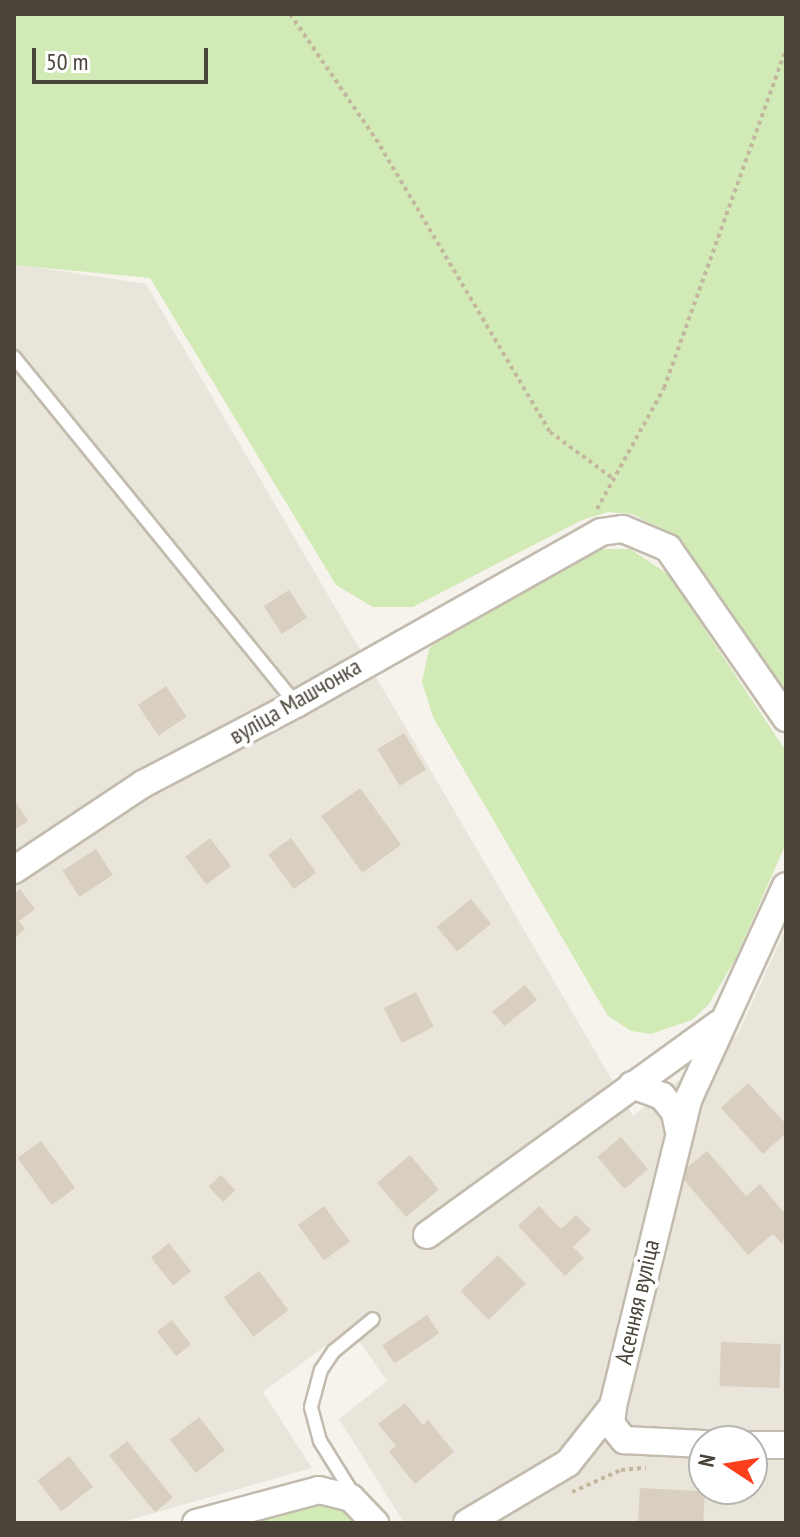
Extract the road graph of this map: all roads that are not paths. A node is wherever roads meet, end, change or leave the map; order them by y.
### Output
1 (14, 357) edge
2 (296, 704) junction
3 (786, 718) edge
4 (14, 870) edge
5 (786, 886) edge
6 (725, 1020) junction
7 (632, 1085) junction
8 (678, 1128) junction
9 (427, 1235) dead end
10 (373, 1319) dead end
11 (613, 1406) junction
12 (632, 1443) junction
13 (688, 1444) edge
14 (568, 1463) junction
15 (367, 1513) edge
16 (196, 1523) edge
17 (467, 1523) edge

1 - 2 lane
2 - 3 street, вуліца Машчонка
2 - 4 street, вуліца Машчонка
5 - 6 street, Асенняя вуліца
6 - 7 street
6 - 8 street, Асенняя вуліца
7 - 8 street
7 - 9 street
8 - 11 street, Асенняя вуліца
10 - 15 lane
11 - 12 street
11 - 14 street, Асенняя вуліца
12 - 13 street
12 - 14 street
14 - 17 street, Асенняя вуліца
15 - 16 street

